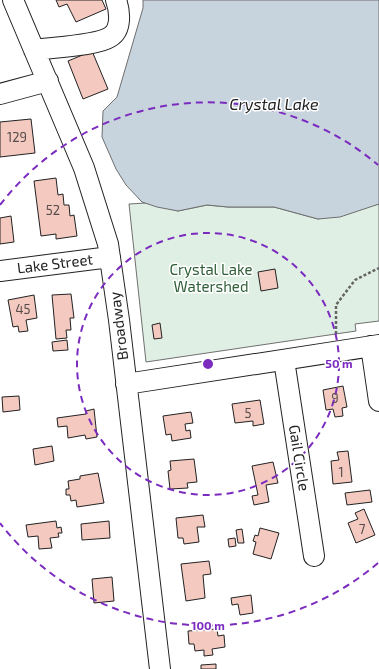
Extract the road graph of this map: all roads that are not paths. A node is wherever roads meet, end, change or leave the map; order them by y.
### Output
1 (13, 0) edge
2 (116, 0) edge
3 (34, 50) junction
4 (48, 81) junction
5 (0, 94) edge
6 (110, 257) junction
7 (0, 271) edge
8 (375, 345) edge
9 (284, 360) junction
10 (126, 384) junction
11 (379, 401) edge
12 (314, 556) dead end
13 (160, 669) edge

1 - 3 street, Broadway
2 - 3 street
3 - 4 street, Broadway
4 - 5 street
4 - 6 street, Broadway
6 - 7 street, Lake Street
6 - 10 street, Broadway
8 - 9 street
8 - 11 street
9 - 10 street
9 - 12 street, Gail Circle
10 - 13 street, Broadway

